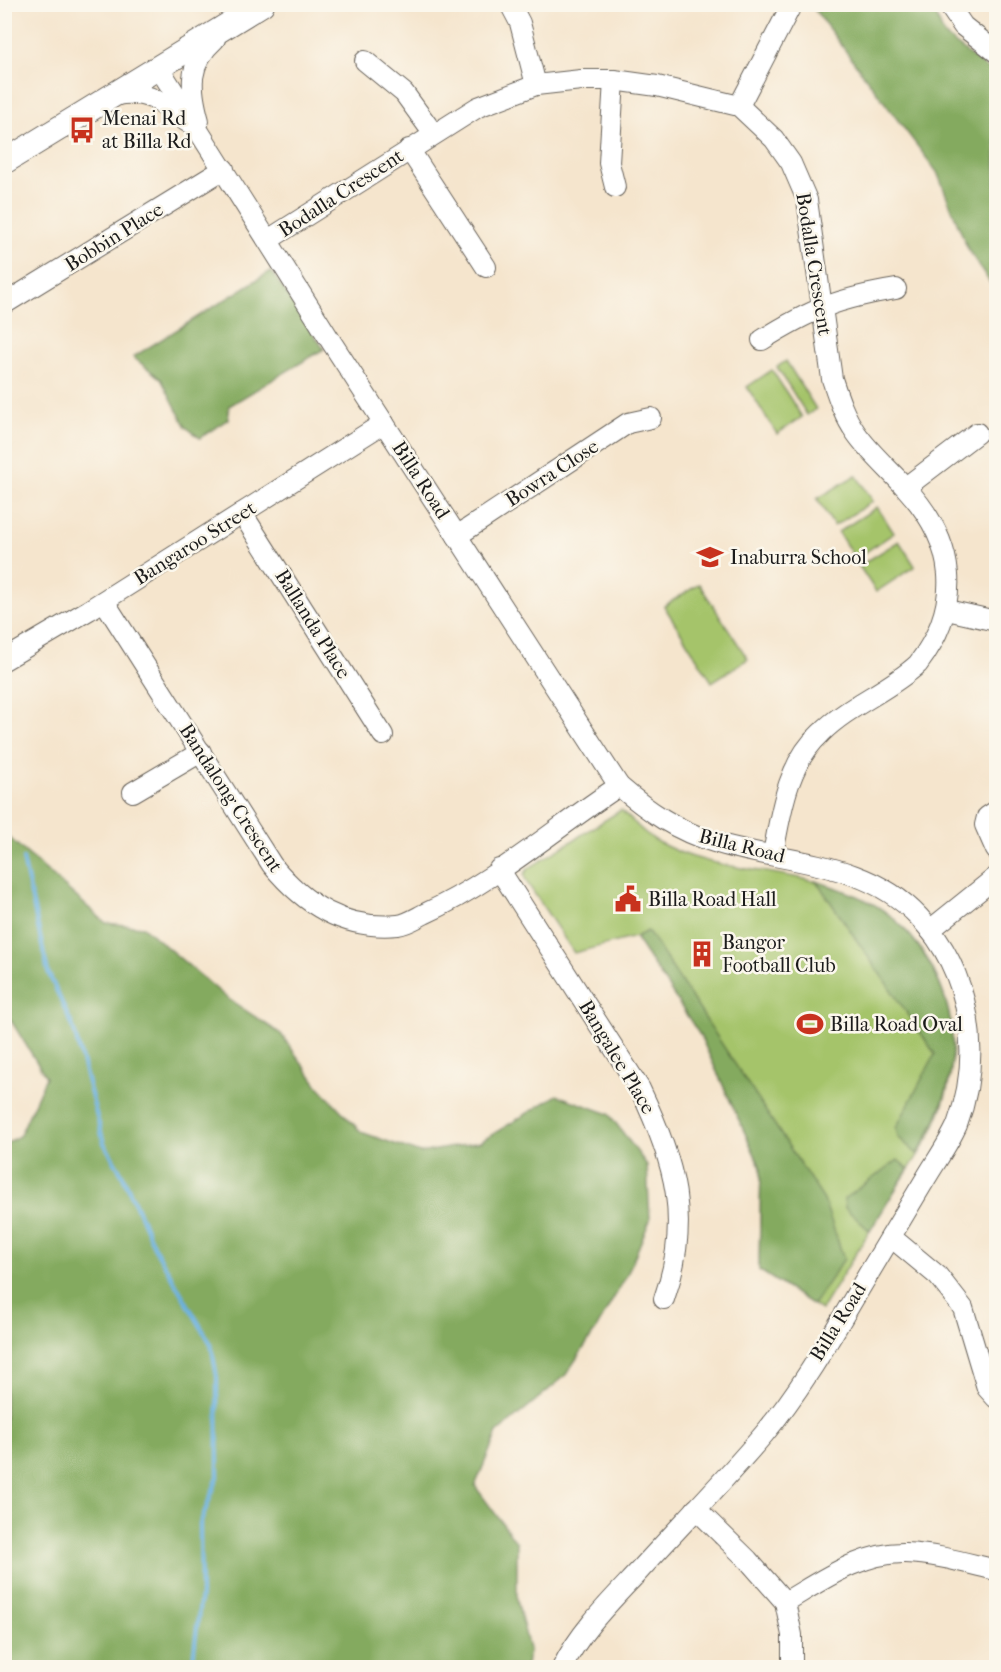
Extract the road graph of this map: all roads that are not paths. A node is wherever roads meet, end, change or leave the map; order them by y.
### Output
1 (510, 4) edge
2 (792, 4) edge
3 (948, 4) edge
4 (249, 7) edge
5 (195, 29) junction
6 (996, 52) edge
7 (365, 61) dead end
8 (159, 68) junction
9 (614, 80) junction
10 (536, 85) junction
11 (106, 92) junction
12 (739, 106) junction
13 (433, 133) junction
14 (4, 143) edge
15 (409, 149) junction
16 (213, 152) junction
17 (4, 162) edge
18 (224, 169) junction
19 (615, 187) dead end
20 (268, 240) junction
21 (486, 267) dead end
22 (896, 289) dead end
23 (4, 304) edge
24 (821, 306) junction
25 (762, 340) dead end
26 (651, 418) dead end
27 (384, 423) junction
28 (977, 433) dead end
29 (906, 487) junction
30 (242, 513) junction
31 (457, 536) junction
32 (104, 601) junction
33 (947, 610) junction
34 (996, 621) edge
35 (4, 660) edge
36 (383, 735) dead end
37 (201, 752) junction
38 (619, 786) junction
39 (133, 792) dead end
40 (996, 811) edge
41 (996, 850) edge
42 (773, 854) junction
43 (499, 869) junction
44 (996, 877) edge
45 (930, 930) junction
46 (891, 1237) junction
47 (664, 1299) dead end
48 (996, 1398) edge
49 (696, 1509) junction
50 (996, 1570) edge
51 (785, 1602) junction
52 (562, 1668) edge
53 (792, 1668) edge

1 - 10 street
2 - 12 street
3 - 6 street
4 - 5 main road
4 - 8 main road
4 - 16 street
5 - 8 main road
5 - 11 main road
7 - 13 street
8 - 11 main road
8 - 16 street, Billa Road
9 - 10 street, Bodalla Crescent
9 - 12 street, Bodalla Crescent
9 - 19 street
10 - 13 street, Bodalla Crescent
11 - 14 main road
11 - 16 street
11 - 17 main road
12 - 24 street, Bodalla Crescent
13 - 15 street, Bodalla Crescent
15 - 20 street, Bodalla Crescent
15 - 21 street
16 - 18 street, Billa Road
18 - 20 street, Billa Road
18 - 23 street, Bobbin Place
20 - 27 street, Billa Road
22 - 24 street
24 - 25 street
24 - 29 street, Bodalla Crescent
26 - 31 street, Bowra Close
27 - 30 street, Bangaroo Street
27 - 31 street, Billa Road
28 - 29 street
29 - 33 street, Bodalla Crescent
30 - 32 street, Bangaroo Street
30 - 36 street, Ballanda Place
31 - 38 street, Billa Road
32 - 35 street, Bangaroo Street
32 - 37 street, Bandalong Crescent
33 - 34 street
33 - 42 street, Bodalla Crescent
37 - 39 street
37 - 43 street, Bandalong Crescent
38 - 42 street, Billa Road
38 - 43 street, Bandalong Crescent
40 - 41 street
42 - 45 street, Billa Road
43 - 47 street, Bangalee Place
44 - 45 street
45 - 46 street, Billa Road
46 - 48 street
46 - 49 street, Billa Road
49 - 51 street
49 - 52 street, Billa Road
50 - 51 street
51 - 53 street

